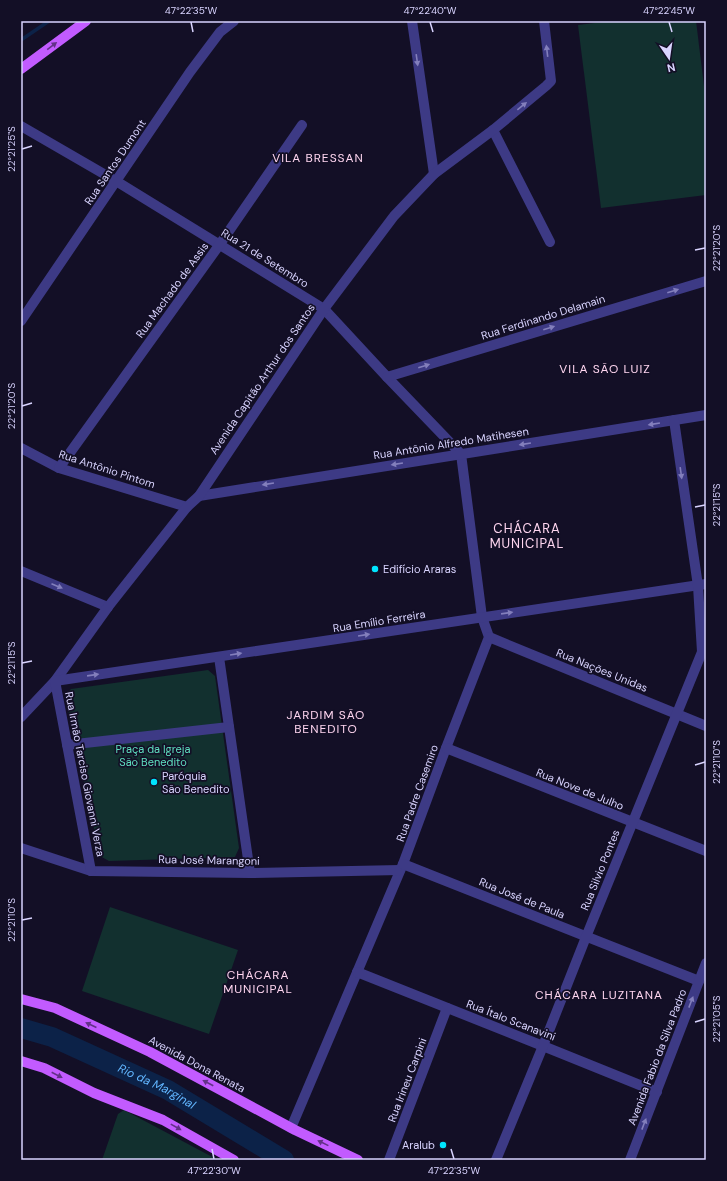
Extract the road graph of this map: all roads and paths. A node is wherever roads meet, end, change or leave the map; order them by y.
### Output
1 (86, 21) edge
2 (234, 21) edge
3 (412, 21) edge
4 (544, 21) edge
5 (21, 70) edge
6 (302, 125) dead end
7 (21, 126) edge
8 (493, 130) junction
9 (434, 174) junction
10 (116, 181) junction
11 (550, 242) dead end
12 (220, 244) junction
13 (706, 281) edge
14 (324, 308) junction
15 (21, 321) edge
16 (387, 377) junction
17 (706, 415) edge
18 (674, 420) junction
19 (21, 448) edge
20 (461, 454) junction
21 (59, 468) junction
22 (199, 496) junction
23 (187, 507) junction
24 (21, 571) edge
25 (702, 585) edge
26 (108, 607) junction
27 (482, 617) junction
28 (490, 637) junction
29 (219, 657) junction
30 (55, 681) junction
31 (677, 714) junction
32 (21, 717) edge
33 (706, 726) edge
34 (229, 727) junction
35 (67, 745) junction
36 (446, 748) junction
37 (632, 822) junction
38 (21, 848) edge
39 (706, 851) edge
40 (402, 867) junction
41 (91, 871) junction
42 (250, 873) junction
43 (586, 937) junction
44 (706, 962) edge
45 (357, 972) junction
46 (699, 981) junction
47 (21, 999) edge
48 (447, 1008) junction
49 (543, 1046) junction
50 (21, 1061) edge
51 (657, 1092) junction
52 (291, 1128) junction
53 (234, 1160) edge
54 (358, 1160) edge
55 (389, 1160) edge
56 (496, 1160) edge
57 (630, 1160) edge

5 -> 1 main road
2 - 10 street, Rua Santos Dumont
3 -> 9 street
8 -> 4 street, Avenida Capitão Arthur dos Santos
6 - 12 street, Rua Machado de Assis
7 - 10 street, Rua 21 de Setembro
8 - 9 street, Avenida Capitão Arthur dos Santos
8 - 11 street
9 - 14 street, Avenida Capitão Arthur dos Santos
10 - 12 street, Rua 21 de Setembro
10 - 15 street, Rua Santos Dumont
12 - 14 street, Rua 21 de Setembro
12 - 21 street, Rua Machado de Assis
16 -> 13 street, Rua Ferdinando Delamain
14 - 16 street, Rua 21 de Setembro
14 - 22 street, Avenida Capitão Arthur dos Santos
16 - 20 street, Rua 21 de Setembro
17 - 18 street, Rua Antônio Alfredo Matihesen
18 -> 20 street, Rua Antônio Alfredo Matihesen
18 -> 25 street, Rua Silvio Pontes
19 - 21 street, Rua Antônio Pintom
20 -> 22 street, Rua Antônio Alfredo Matihesen
20 - 27 street
21 - 23 street, Rua Antônio Pintom
22 - 23 street, Avenida Capitão Arthur dos Santos
23 - 26 street, Avenida Capitão Arthur dos Santos
24 -> 26 street
27 -> 25 street, Rua Emílio Ferreira
25 - 31 street, Rua Silvio Pontes
26 - 30 street, Avenida Capitão Arthur dos Santos
27 - 28 street
29 -> 27 street, Rua Emílio Ferreira
28 - 31 street, Rua Nações Unidas
28 - 36 street, Rua Padre Casemiro
30 -> 29 street, Rua Emílio Ferreira
29 - 34 street
30 - 32 street, Avenida Capitão Arthur dos Santos
30 - 35 street, Rua Irmão Tarciso Giovanni Verza
31 - 33 street, Rua Nações Unidas
31 - 37 street, Rua Silvio Pontes
34 - 35 street
34 - 42 street
35 - 41 street, Rua Irmão Tarciso Giovanni Verza
36 - 37 street, Rua Nove de Julho
36 - 40 street, Rua Padre Casemiro
37 - 39 street, Rua Nove de Julho
37 - 43 street, Rua Silvio Pontes
38 - 41 street, Rua José Marangoni
40 - 42 street, Rua José Marangoni
40 - 43 street, Rua José de Paula
40 - 45 street, Rua Padre Casemiro
41 - 42 street, Rua José Marangoni
43 - 46 street, Rua José de Paula
43 - 49 street, Rua Silvio Pontes
44 - 46 street, Avenida Fabio da Silva Padro
45 - 48 street, Rua Ítalo Scanavini
45 - 52 street, Rua Padre Casemiro
51 -> 46 street, Avenida Fabio da Silva Padro
52 -> 47 main road, Avenida Dona Renata
48 - 49 street, Rua Ítalo Scanavini
48 - 55 street, Rua Irineu Carpini
49 - 51 street, Rua Ítalo Scanavini
49 - 56 street, Rua Silvio Pontes
50 -> 53 main road
57 -> 51 street, Avenida Fabio da Silva Padro
54 -> 52 main road, Avenida Dona Renata

